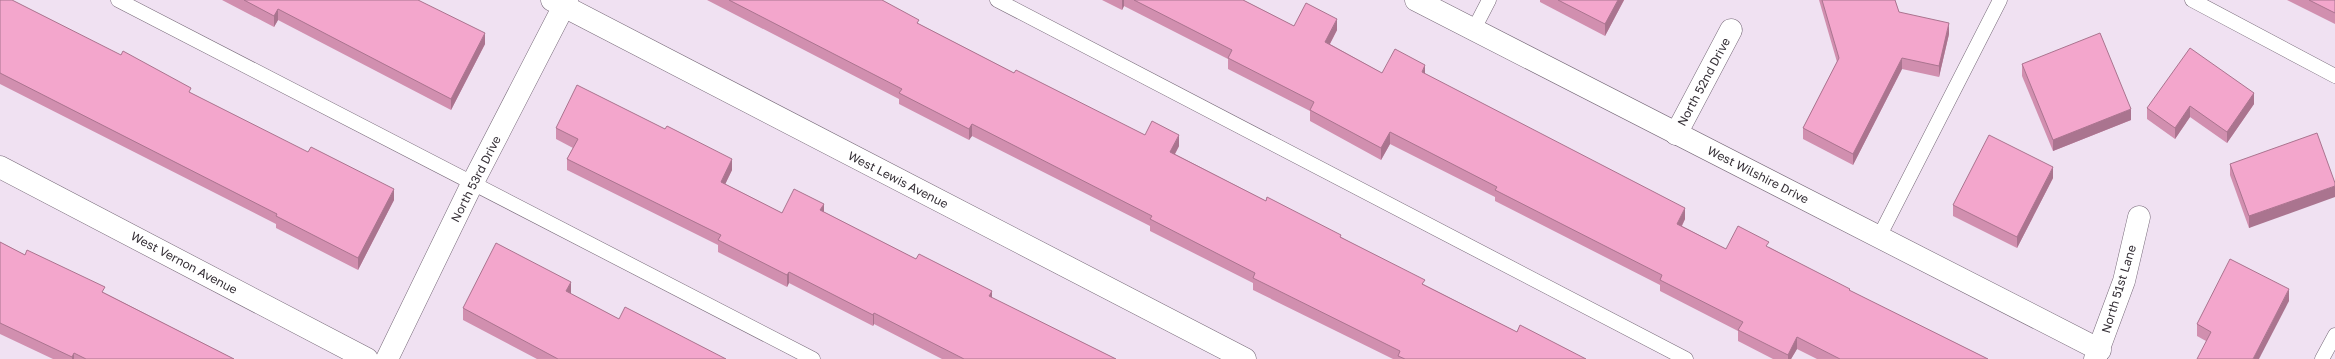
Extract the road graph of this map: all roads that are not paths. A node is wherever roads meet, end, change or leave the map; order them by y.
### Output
1 (118, 0) edge
2 (997, 0) edge
3 (1416, 0) edge
4 (1489, 0) edge
5 (2000, 0) edge
6 (2192, 0) edge
7 (561, 2) edge
8 (1474, 30) junction
9 (1731, 30) dead end
10 (2335, 76) edge
11 (1676, 134) junction
12 (0, 167) edge
13 (472, 184) junction
14 (2140, 217) dead end
15 (1879, 237) junction
16 (2335, 334) edge
17 (2097, 354) edge
18 (367, 359) edge
19 (387, 359) edge
20 (813, 359) edge
21 (1244, 359) edge
22 (1686, 359) edge
23 (2322, 359) edge

1 - 13 lane
2 - 22 lane
3 - 8 street, West Wilshire Drive
4 - 8 lane
5 - 15 lane
6 - 10 lane
7 - 13 street, North 53rd Drive
7 - 21 street, West Lewis Avenue
8 - 11 street, West Wilshire Drive
9 - 11 street, North 52nd Drive
11 - 15 street, West Wilshire Drive
12 - 18 street, West Vernon Avenue
13 - 19 street, North 53rd Drive
13 - 20 lane
14 - 17 street, North 51st Lane
15 - 17 street, West Wilshire Drive
16 - 23 lane

